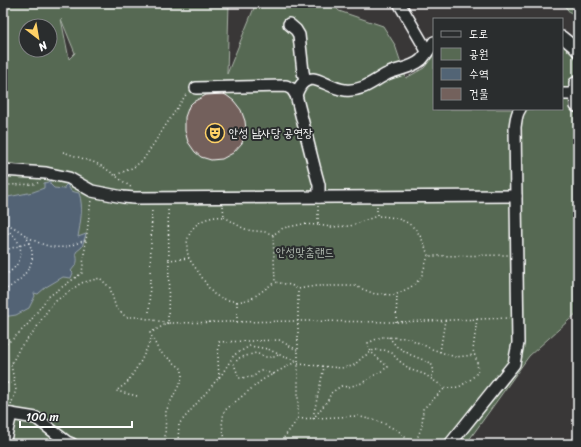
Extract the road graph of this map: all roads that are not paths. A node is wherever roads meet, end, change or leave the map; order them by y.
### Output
1 (399, 3) edge
2 (289, 24) dead end
3 (563, 38) edge
4 (433, 43) edge
5 (578, 51) edge
6 (427, 52) junction
7 (305, 81) junction
8 (196, 88) road end
9 (576, 90) edge
10 (563, 94) edge
11 (296, 95) junction
12 (576, 106) dead end
13 (520, 110) edge
14 (3, 170) edge
15 (516, 196) junction
16 (319, 197) junction
17 (7, 414) edge
18 (4, 444) edge
19 (72, 444) edge
20 (450, 444) edge

1 - 6 street
2 - 7 street
3 - 5 street
4 - 6 street
6 - 7 street
7 - 11 street
8 - 11 street
9 - 10 street
9 - 12 street
11 - 16 street
13 - 15 street
14 - 16 street
15 - 16 street
15 - 20 street
17 - 18 street
17 - 19 street

